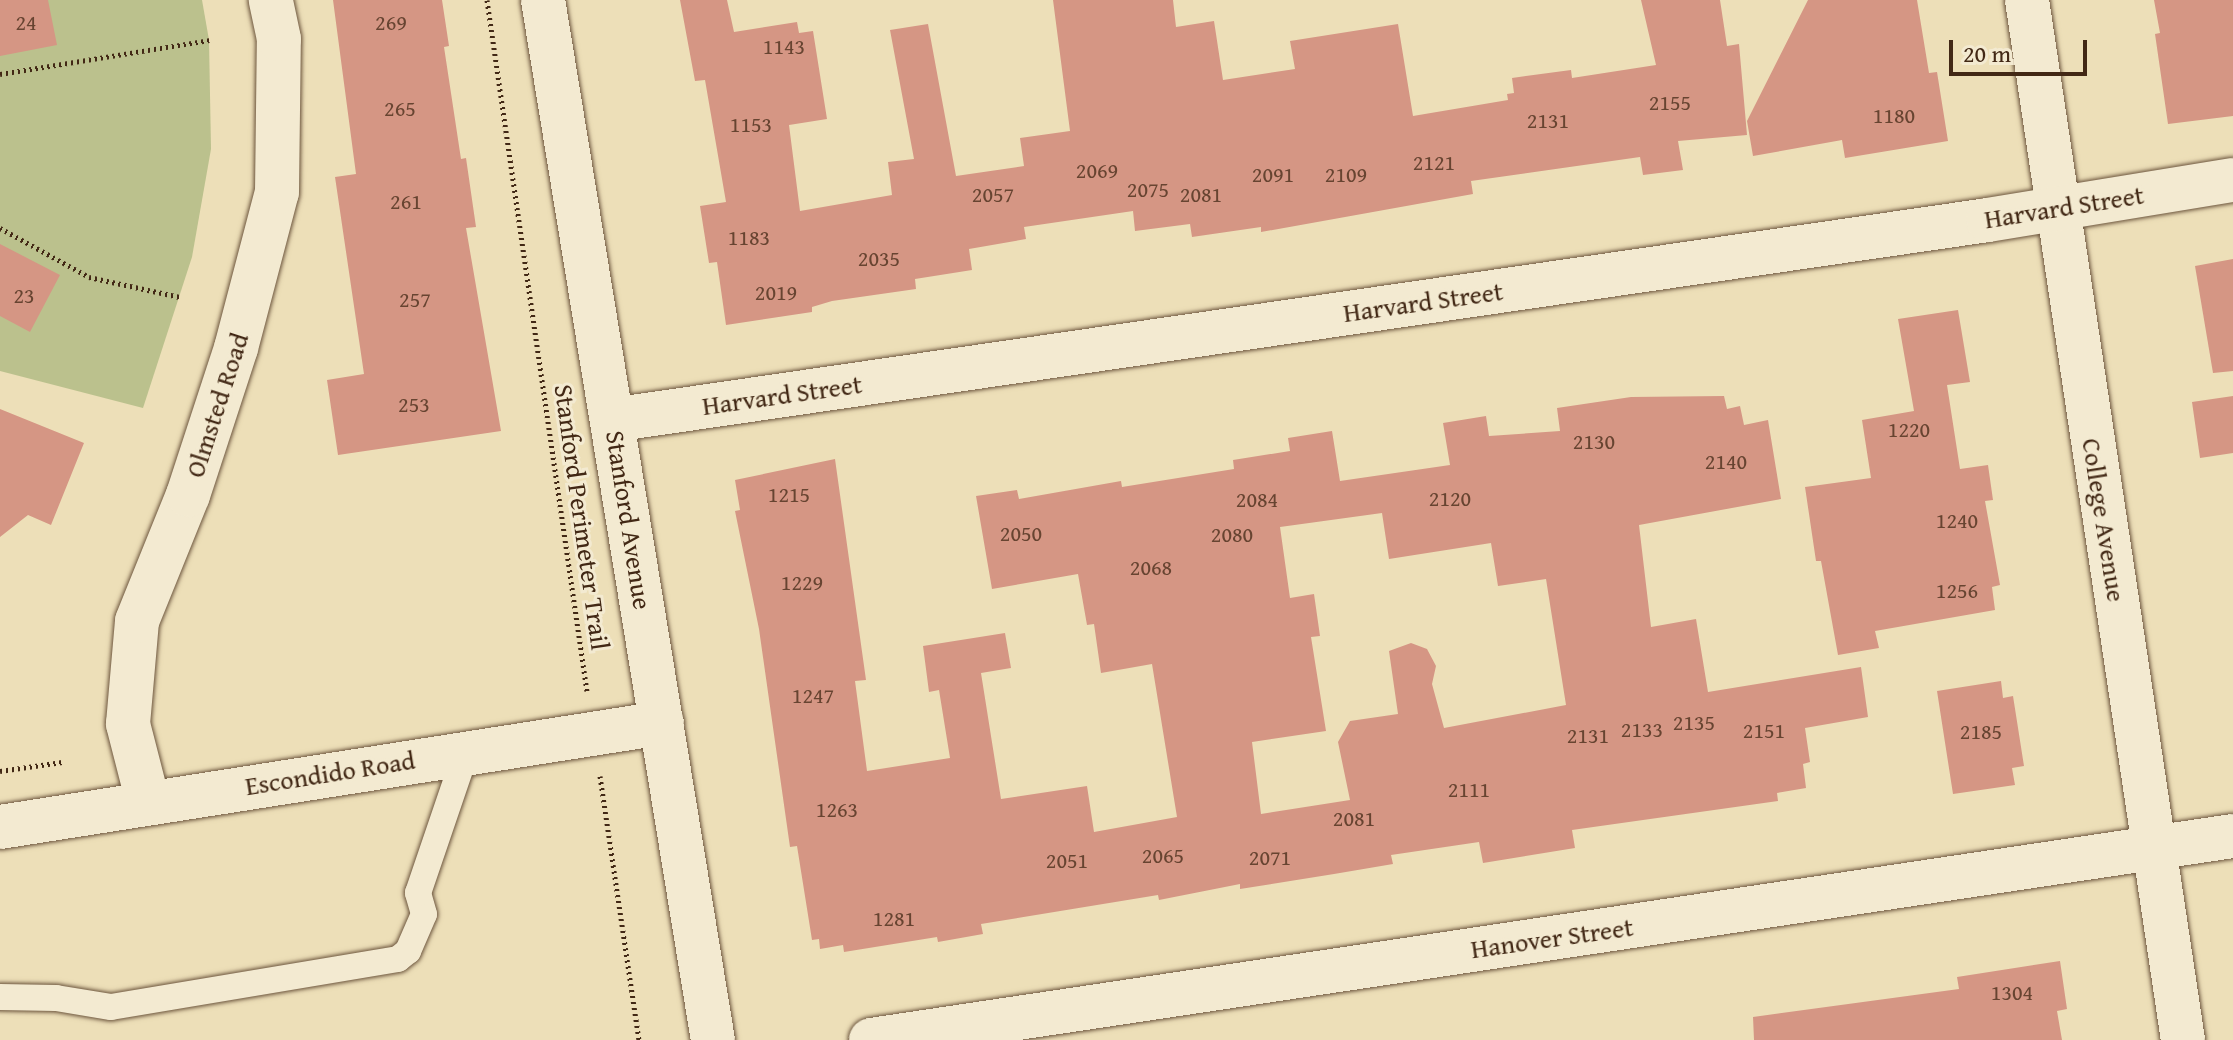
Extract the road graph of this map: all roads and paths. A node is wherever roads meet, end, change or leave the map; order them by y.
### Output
1 (271, 0) edge
2 (487, 0) edge
3 (543, 0) edge
4 (2027, 0) edge
5 (209, 40) dead end
6 (0, 74) edge
7 (2233, 180) edge
8 (2056, 209) junction
9 (0, 228) edge
10 (180, 297) dead end
11 (612, 420) junction
12 (662, 723) junction
13 (594, 733) junction
14 (466, 752) junction
15 (62, 762) dead end
16 (0, 771) edge
17 (148, 802) junction
18 (0, 827) edge
19 (2233, 836) edge
20 (2154, 848) junction
21 (0, 997) edge
22 (639, 1040) edge
23 (713, 1040) edge
24 (871, 1040) edge
25 (2183, 1040) edge

1 - 17 street, Olmsted Road
2 - 13 path, Stanford Perimeter Trail
3 - 11 street, Stanford Avenue
4 - 8 street, College Avenue
5 - 6 path
7 - 8 street, Harvard Street
8 - 11 street, Harvard Street
8 - 20 street, College Avenue
9 - 10 path
11 - 12 street, Stanford Avenue
12 - 13 street, Escondido Road
12 - 23 street, Stanford Avenue
13 - 14 street, Escondido Road
13 - 22 path, Stanford Perimeter Trail
14 - 17 street, Escondido Road
14 - 21 lane
15 - 16 path
17 - 18 street, Escondido Road
19 - 20 street, Hanover Street
20 - 24 street, Hanover Street
20 - 25 street, College Avenue

